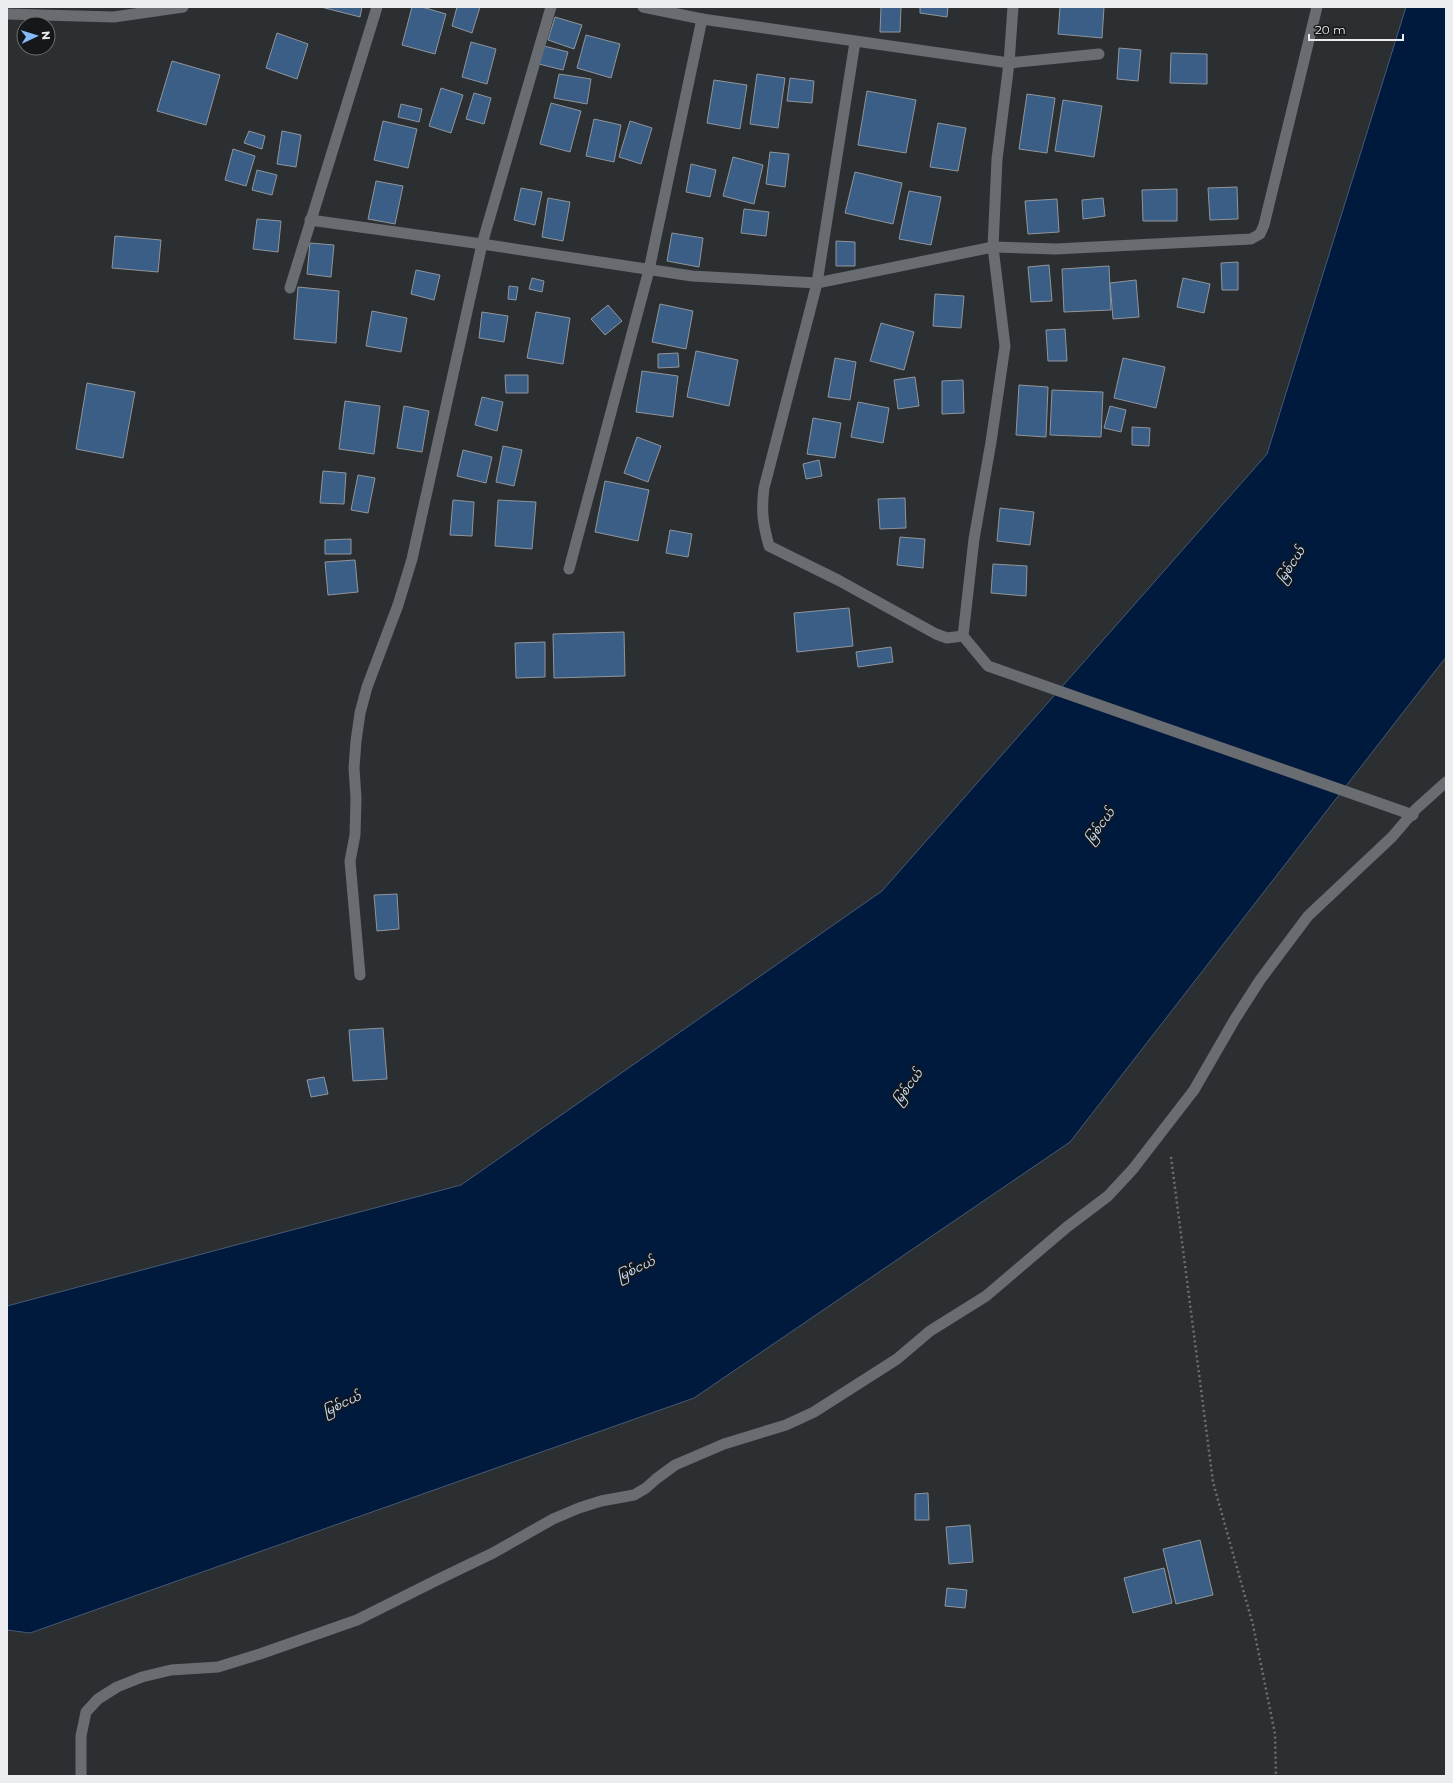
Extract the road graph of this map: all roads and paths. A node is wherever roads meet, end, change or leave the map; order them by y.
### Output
1 (183, 7) edge
2 (377, 7) edge
3 (550, 7) edge
4 (643, 7) edge
5 (1013, 7) edge
6 (1317, 7) edge
7 (7, 14) edge
8 (702, 19) junction
9 (855, 42) junction
10 (1100, 54) dead end
11 (1009, 63) junction
12 (310, 220) junction
13 (482, 244) junction
14 (993, 247) junction
15 (649, 270) junction
16 (818, 283) junction
17 (290, 288) dead end
18 (569, 570) dead end
19 (963, 636) junction
20 (1446, 782) edge
21 (1413, 815) junction
22 (360, 975) dead end
23 (1167, 1126) junction
24 (81, 1776) edge
25 (1276, 1776) edge

1 - 7 street
2 - 12 street
3 - 13 street
4 - 8 street
5 - 11 street
6 - 14 street
8 - 9 street
8 - 15 street
9 - 11 street
9 - 16 street
10 - 11 street
11 - 14 street
12 - 13 street
12 - 17 street
13 - 15 street
13 - 22 street
14 - 16 street
14 - 19 street
15 - 16 street
15 - 18 street
16 - 19 street
19 - 21 street
20 - 21 street
21 - 23 street
23 - 24 street
23 - 25 path

